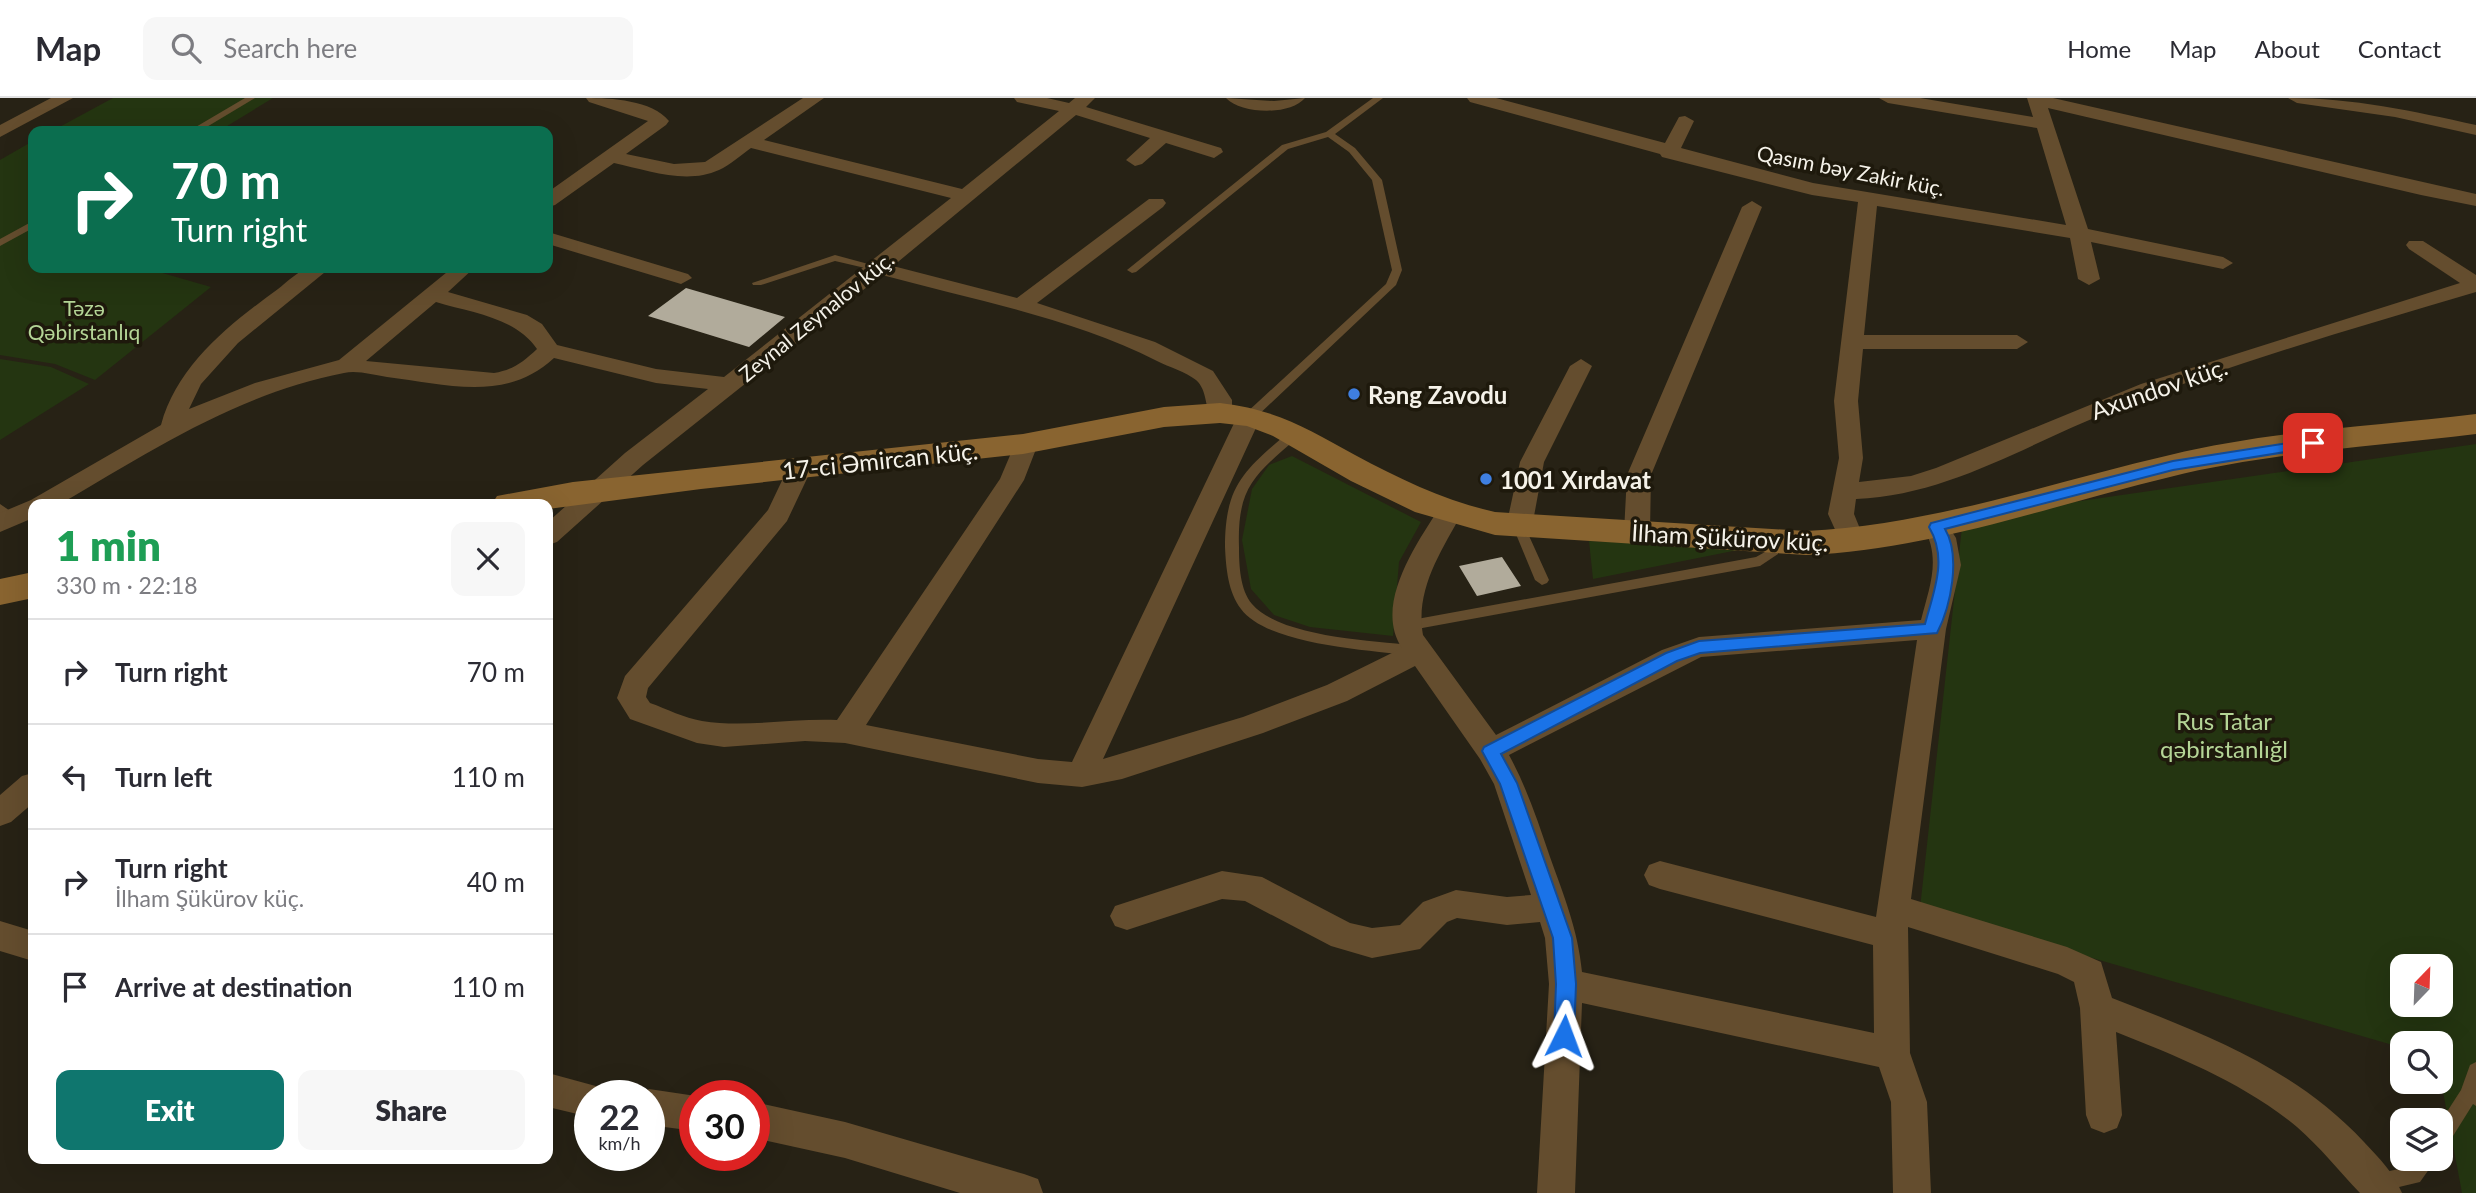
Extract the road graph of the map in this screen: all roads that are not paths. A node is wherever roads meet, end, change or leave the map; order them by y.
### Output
1 (64, 98) edge
2 (251, 98) edge
3 (595, 98) edge
4 (815, 98) edge
5 (1023, 98) edge
6 (1236, 98) edge
7 (1296, 98) edge
8 (1379, 98) edge
9 (1476, 98) edge
10 (1888, 98) edge
11 (2297, 98) edge
12 (2036, 99) edge
13 (1080, 103) edge
14 (1685, 121) dead end
15 (2043, 124) junction
16 (203, 126) edge
17 (2476, 131) edge
18 (0, 132) edge
19 (1329, 134) junction
20 (1165, 135) junction
21 (749, 142) junction
22 (2241, 146) junction
23 (1214, 152) dead end
24 (1669, 153) junction
25 (610, 156) junction
26 (1135, 160) dead end
27 (2248, 171) dead end
28 (965, 196) junction
29 (553, 197) edge
30 (1868, 200) junction
31 (2476, 200) edge
32 (1156, 203) dead end
33 (1752, 208) dead end
34 (28, 227) edge
35 (2079, 233) junction
36 (553, 240) edge
37 (0, 243) edge
38 (2416, 245) dead end
39 (2223, 263) dead end
40 (878, 268) junction
41 (1132, 270) dead end
42 (313, 273) edge
43 (458, 273) edge
44 (681, 278) dead end
45 (2089, 279) dead end
46 (757, 284) dead end
47 (2476, 285) edge
48 (432, 294) junction
49 (1021, 305) junction
50 (1851, 342) junction
51 (2017, 342) dead end
52 (550, 350) junction
53 (347, 365) junction
54 (1581, 366) dead end
55 (730, 385) junction
56 (1234, 415) junction
57 (2476, 424) edge
58 (172, 429) junction
59 (1294, 434) junction
60 (1026, 444) junction
61 (800, 468) junction
62 (603, 488) junction
63 (1845, 491) junction
64 (50, 499) edge
65 (538, 499) edge
66 (1449, 513) junction
67 (1519, 527) junction
68 (1936, 527) junction
69 (553, 532) edge
70 (1637, 532) junction
71 (1774, 541) junction
72 (1852, 541) junction
73 (1542, 580) dead end
74 (1931, 629) junction
75 (1413, 639) junction
76 (845, 732) junction
77 (1490, 751) junction
78 (1082, 775) junction
79 (28, 789) edge
80 (0, 813) edge
81 (1660, 875) dead end
82 (1553, 907) junction
83 (1127, 916) dead end
84 (1893, 922) junction
85 (0, 936) edge
86 (28, 944) edge
87 (1566, 984) junction
88 (2097, 1008) junction
89 (1892, 1053) junction
90 (2476, 1071) edge
91 (553, 1091) edge
92 (2473, 1095) edge
93 (574, 1096) edge
94 (2104, 1115) dead end
95 (2453, 1122) edge
96 (770, 1124) edge
97 (2417, 1171) edge
98 (2380, 1188) edge
99 (1024, 1193) edge
100 (1556, 1193) edge
101 (1912, 1193) edge

1 - 18 street
2 - 16 lane
3 - 25 street
4 - 21 street
5 - 13 street
6 - 7 street
8 - 19 lane
9 - 24 street, Qasım bəy Zakir küç.
10 - 15 street
11 - 17 street
12 - 15 street
12 - 22 street
13 - 20 street
13 - 28 street, Zeynal Zeynalov küç.
14 - 24 street
15 - 35 street
19 - 41 lane
19 - 56 lane
20 - 23 street
20 - 26 street
21 - 25 street
21 - 28 street
22 - 27 street
22 - 31 street
24 - 30 street, Qasım bəy Zakir küç.
25 - 29 street
28 - 40 street, Zeynal Zeynalov küç.
30 - 35 street, Qasım bəy Zakir küç.
30 - 50 street
32 - 49 street
33 - 70 street
34 - 37 lane
35 - 39 street, Qasım bəy Zakir küç.
35 - 45 street
36 - 44 street
38 - 47 street
40 - 46 lane
40 - 49 street
40 - 55 street, Zeynal Zeynalov küç.
42 - 58 street
43 - 48 street
47 - 63 street, Axundov küç.
48 - 52 street
48 - 53 street
49 - 56 street
50 - 51 street
50 - 63 street
52 - 53 street
52 - 55 street
53 - 58 street
54 - 67 street
55 - 62 street, Zeynal Zeynalov küç.
56 - 59 street, İlham Şükürov küç.
56 - 60 street, 17-ci Əmircan küç.
56 - 78 street
57 - 68 street, İlham Şükürov küç.
58 - 64 street
59 - 66 street, İlham Şükürov küç.
59 - 75 lane
60 - 61 street, 17-ci Əmircan küç.
60 - 76 street
61 - 62 street, 17-ci Əmircan küç.
61 - 76 street
62 - 65 street, 17-ci Əmircan küç.
62 - 69 street, Zeynal Zeynalov küç.
63 - 72 street
66 - 67 street, İlham Şükürov küç.
66 - 75 street
67 - 70 street, İlham Şükürov küç.
67 - 73 lane
68 - 72 street, İlham Şükürov küç.
68 - 74 street
70 - 71 street, İlham Şükürov küç.
71 - 72 street, İlham Şükürov küç.
71 - 75 lane
74 - 77 street
74 - 84 street
75 - 77 street
75 - 78 street
76 - 78 street
77 - 82 street
79 - 80 street
81 - 84 street
82 - 83 street
82 - 87 street
84 - 88 street
84 - 89 street
85 - 86 street
87 - 89 street
87 - 100 street
88 - 94 street
88 - 98 street
89 - 101 street
90 - 92 lane
91 - 93 street
92 - 95 lane
96 - 99 street
97 - 98 lane

